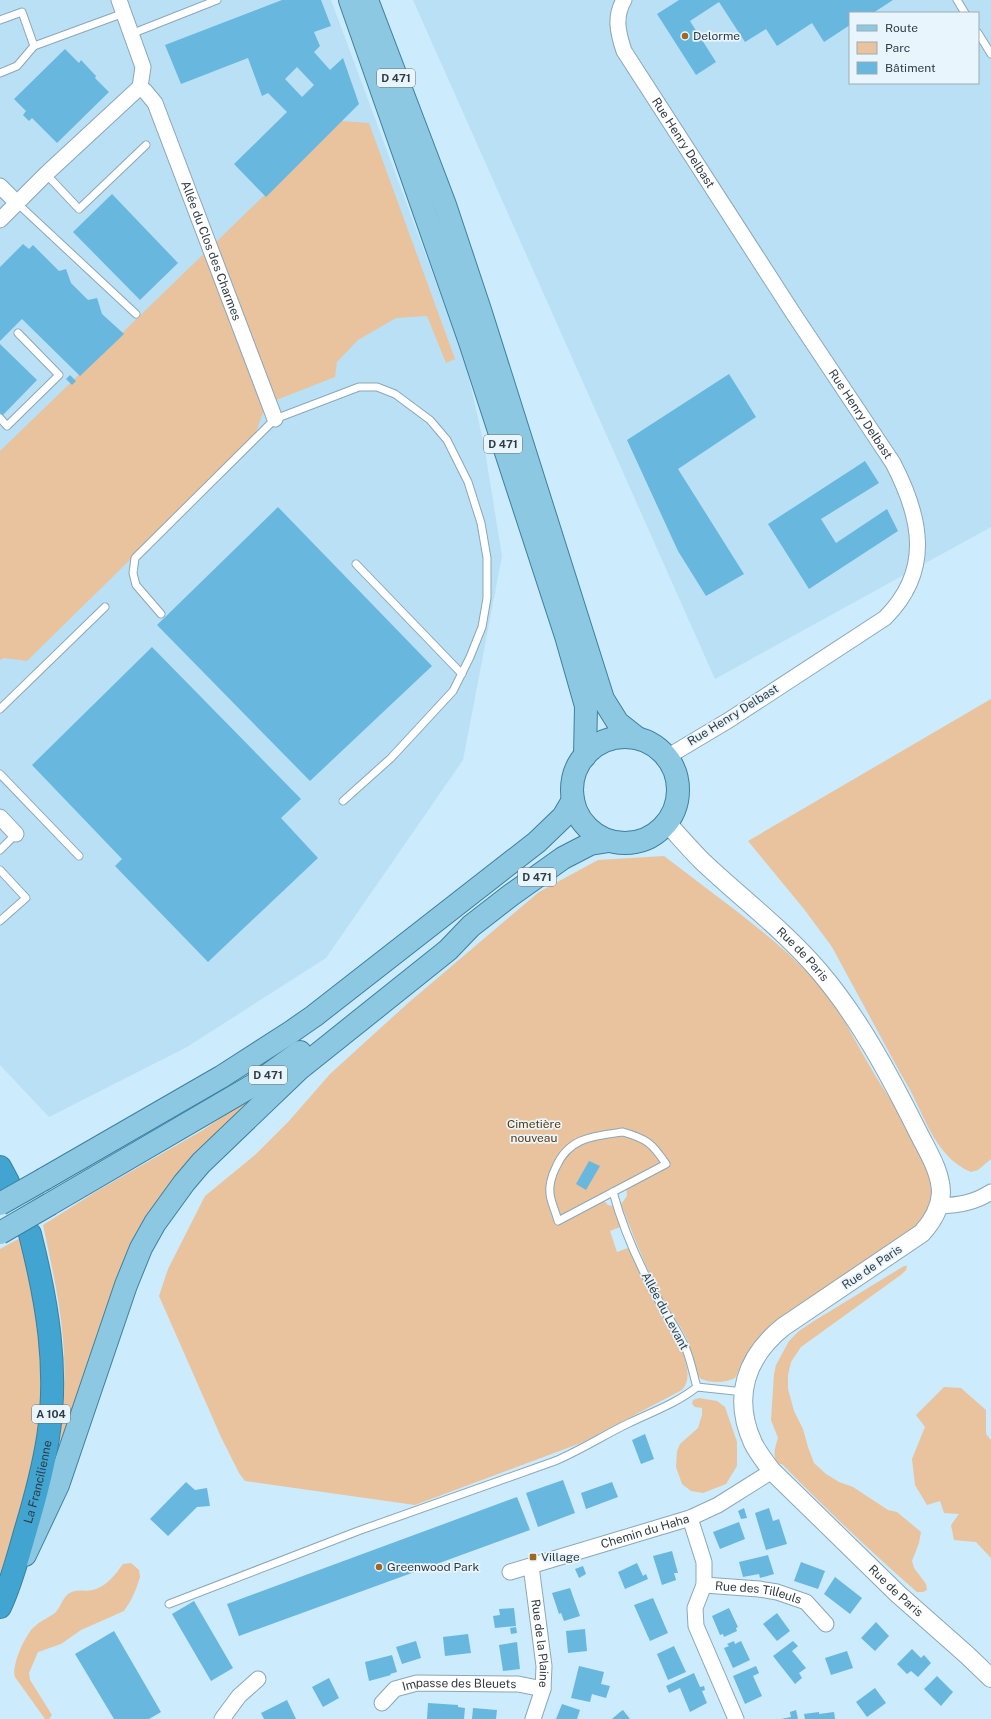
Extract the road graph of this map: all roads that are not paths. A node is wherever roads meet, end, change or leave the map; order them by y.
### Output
1 (218, 0) edge
2 (350, 0) edge
3 (366, 0) edge
4 (624, 0) edge
5 (957, 0) edge
6 (121, 7) edge
7 (964, 12) edge
8 (0, 20) edge
9 (131, 34) junction
10 (979, 35) edge
11 (34, 46) junction
12 (991, 54) edge
13 (0, 73) edge
14 (140, 87) junction
15 (146, 145) dead end
16 (46, 174) junction
17 (0, 186) edge
18 (17, 203) junction
19 (0, 220) edge
20 (136, 314) dead end
21 (18, 333) dead end
22 (0, 418) edge
23 (275, 419) junction
24 (356, 564) dead end
25 (105, 607) dead end
26 (162, 614) dead end
27 (462, 674) junction
28 (0, 709) edge
29 (637, 738) junction
30 (585, 756) junction
31 (667, 757) junction
32 (0, 774) edge
33 (573, 800) junction
34 (344, 801) dead end
35 (0, 817) edge
36 (667, 823) junction
37 (16, 834) joint
38 (609, 841) junction
39 (0, 850) edge
40 (79, 856) dead end
41 (0, 870) edge
42 (0, 922) edge
43 (471, 926) junction
44 (613, 1192) junction
45 (991, 1192) edge
46 (0, 1204) edge
47 (939, 1206) junction
48 (0, 1233) edge
49 (30, 1234) dead end
50 (697, 1387) junction
51 (744, 1392) junction
52 (772, 1471) junction
53 (690, 1518) junction
54 (531, 1566) junction
55 (510, 1572) dead end
56 (704, 1586) junction
57 (4, 1599) edge
58 (169, 1604) dead end
59 (826, 1624) dead end
60 (991, 1678) edge
61 (258, 1679) dead end
62 (543, 1689) junction
63 (382, 1703) dead end
64 (222, 1719) edge
65 (533, 1719) edge
66 (736, 1719) edge

1 - 9 lane
2 - 30 main road, D 471
3 - 29 main road, D 471
4 - 31 street, Rue Henry Delbast
5 - 7 lane
6 - 9 street
6 - 11 lane
8 - 11 lane
9 - 14 street
10 - 12 lane
11 - 13 lane
14 - 16 street
14 - 23 street, Allée du Clos des Charmes
15 - 16 lane
16 - 18 street
17 - 18 street
18 - 19 street
18 - 20 lane
21 - 22 lane
23 - 26 lane
23 - 27 lane
24 - 27 lane
25 - 28 lane
27 - 34 lane
29 - 30 main road
29 - 31 main road
30 - 33 main road
31 - 36 main road
32 - 40 lane
33 - 38 main road
33 - 46 main road, D 471, bridge
35 - 37 street
36 - 38 main road
36 - 47 street, Rue de Paris
37 - 39 lane
38 - 43 main road, D 471
41 - 42 lane
43 - 48 main road, D 471, bridge
43 - 57 main road
44 - 44 lane
44 - 50 lane, Allée du Levant
45 - 47 street
47 - 51 street, Rue de Paris
49 - 57 highway, La Francilienne / A 104
50 - 51 lane
50 - 58 lane
51 - 52 street, Rue de Paris
52 - 53 street, Chemin du Haha
52 - 60 street, Rue de Paris
53 - 54 street, Chemin du Haha
53 - 56 street
54 - 55 street, Chemin du Haha
54 - 62 street, Rue de la Plaine
56 - 59 street, Rue des Tilleuls
56 - 66 street
61 - 64 street
62 - 63 street, Impasse des Bleuets
62 - 65 street, Rue de la Plaine

